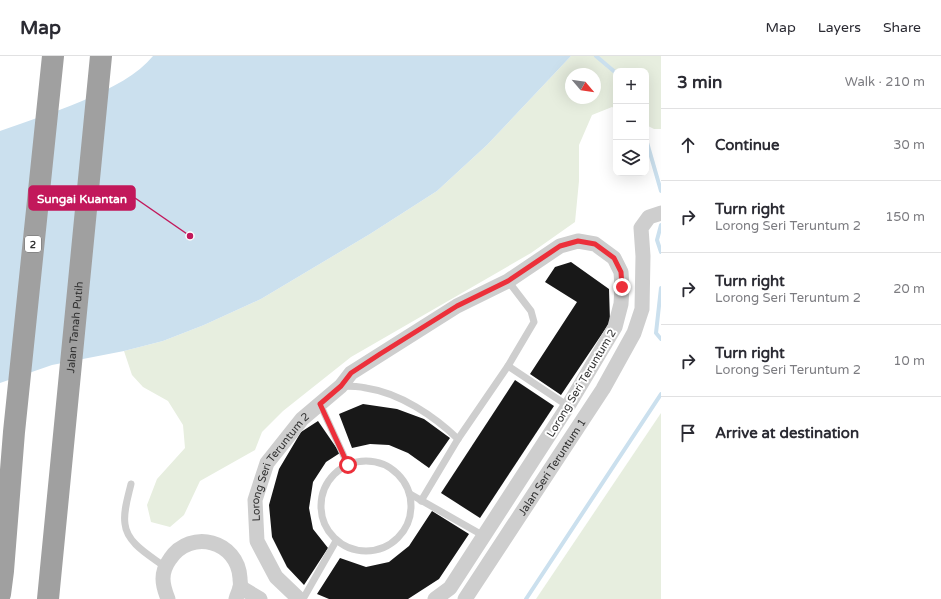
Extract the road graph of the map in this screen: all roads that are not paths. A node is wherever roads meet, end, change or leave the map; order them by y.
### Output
1 (53, 56) edge
2 (101, 56) edge
3 (658, 214) edge
4 (508, 281) junction
5 (508, 366) junction
6 (341, 386) junction
7 (320, 404) junction
8 (568, 406) junction
9 (458, 440) junction
10 (348, 465) junction
11 (131, 484) dead end
12 (410, 494) junction
13 (421, 501) junction
14 (484, 536) junction
15 (336, 541) junction
16 (164, 567) junction
17 (2, 573) edge
18 (238, 593) edge
19 (0, 594) edge
20 (48, 599) edge
21 (168, 599) edge
22 (260, 599) edge
23 (299, 599) edge
24 (303, 599) edge
25 (435, 599) edge
26 (465, 599) edge

1 - 17 highway, 2
2 - 20 highway, Jalan Tanah Putih
3 - 26 street, Jalan Seri Teruntum 1
4 - 5 lane
4 - 6 street, Lorong Seri Teruntum 2
4 - 8 street, Lorong Seri Teruntum 2
5 - 8 lane
5 - 9 lane
6 - 7 street, Lorong Seri Teruntum 2
6 - 9 lane
7 - 10 lane
7 - 23 street, Lorong Seri Teruntum 2
8 - 14 street, Lorong Seri Teruntum 2
9 - 13 lane
10 - 12 lane
10 - 15 lane
11 - 16 lane
12 - 13 lane
12 - 15 lane
13 - 14 lane
14 - 25 street, Lorong Seri Teruntum 2
15 - 24 lane
16 - 18 street
16 - 21 street
17 - 19 highway, 2
18 - 22 street

